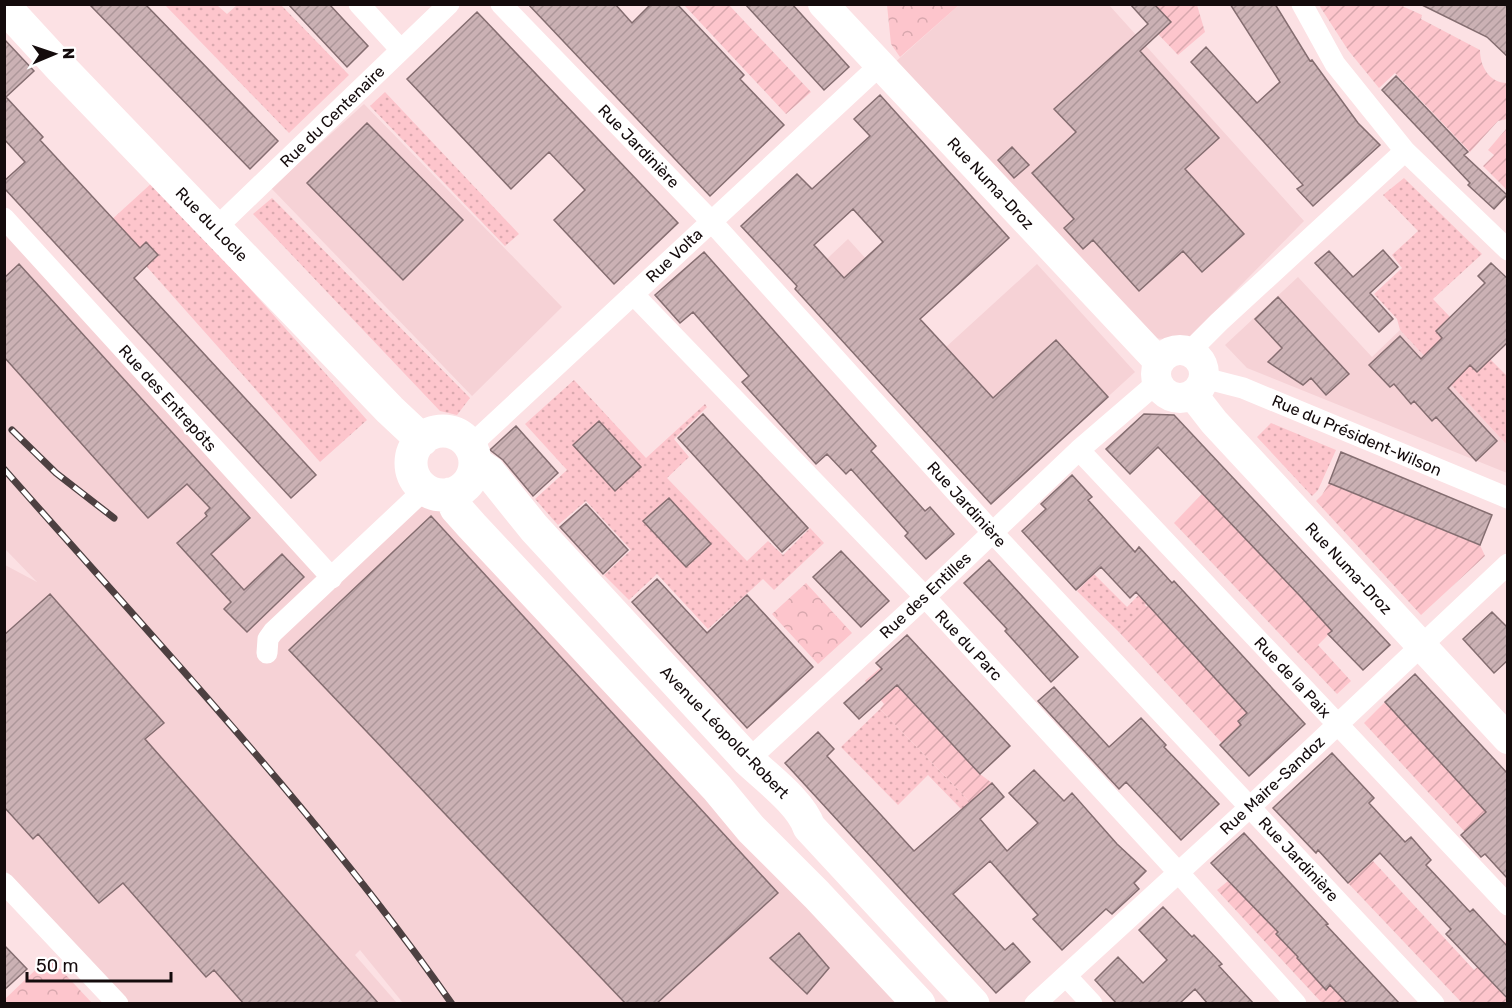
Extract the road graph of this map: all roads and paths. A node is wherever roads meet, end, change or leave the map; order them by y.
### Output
1 (359, 4) edge
2 (449, 4) edge
3 (501, 4) edge
4 (824, 4) edge
5 (1302, 4) edge
6 (4, 6) edge
7 (401, 50) junction
8 (880, 65) junction
9 (1405, 152) junction
10 (4, 218) edge
11 (711, 221) junction
12 (216, 228) junction
13 (1508, 250) edge
14 (633, 294) junction
15 (1158, 374) junction
16 (1197, 375) junction
17 (422, 440) junction
18 (1079, 450) junction
19 (472, 454) junction
20 (438, 491) junction
21 (1508, 498) edge
22 (993, 533) junction
23 (1508, 564) edge
24 (332, 578) junction
25 (925, 597) junction
26 (1420, 645) junction
27 (267, 653) dead end
28 (1338, 724) junction
29 (1508, 739) edge
30 (748, 760) junction
31 (717, 788) junction
32 (1250, 807) junction
33 (1178, 872) junction
34 (4, 883) edge
35 (1508, 905) edge
36 (1066, 976) junction
37 (118, 1004) edge
38 (919, 1004) edge
39 (973, 1004) edge
40 (1035, 1004) edge
41 (1092, 1004) edge
42 (1296, 1004) edge
43 (1434, 1004) edge

1 - 7 street
2 - 7 street, Rue du Centenaire
3 - 11 street, Rue Jardinière
4 - 8 main road, Rue Numa-Droz
5 - 9 street
6 - 12 main road, Rue du Locle
7 - 12 street, Rue du Centenaire
8 - 11 street, Rue Volta
8 - 15 main road, Rue Numa-Droz
9 - 13 street
9 - 16 street
10 - 24 street, Rue des Entrepôts
11 - 14 street, Rue Volta
11 - 22 street, Rue Jardinière
12 - 17 main road, Rue du Locle
14 - 19 street, Rue Volta
14 - 25 street, Rue du Parc
15 - 16 main road
15 - 16 main road
15 - 18 street, Rue des Entilles
16 - 21 street, Rue du Président-Wilson
16 - 26 main road, Rue Numa-Droz
17 - 19 main road
17 - 20 main road
18 - 22 street, Rue des Entilles
18 - 28 street, Rue de la Paix
19 - 20 main road
19 - 30 main road, Avenue Léopold-Robert
20 - 24 street
20 - 31 main road
22 - 25 street, Rue des Entilles
22 - 32 street, Rue Jardinière
23 - 26 street, Rue Maire-Sandoz
24 - 27 street
25 - 30 street, Rue des Entilles
25 - 33 street, Rue du Parc
26 - 28 street, Rue Maire-Sandoz
26 - 29 main road, Rue Numa-Droz
28 - 32 street, Rue Maire-Sandoz
28 - 35 street, Rue de la Paix
30 - 31 main road
30 - 39 main road, Avenue Léopold-Robert
31 - 38 main road
32 - 33 street, Rue Maire-Sandoz
32 - 43 street, Rue Jardinière
33 - 36 street, Rue Maire-Sandoz
33 - 42 street, Rue du Parc
34 - 37 street
36 - 40 street, Rue Maire-Sandoz
36 - 41 street

